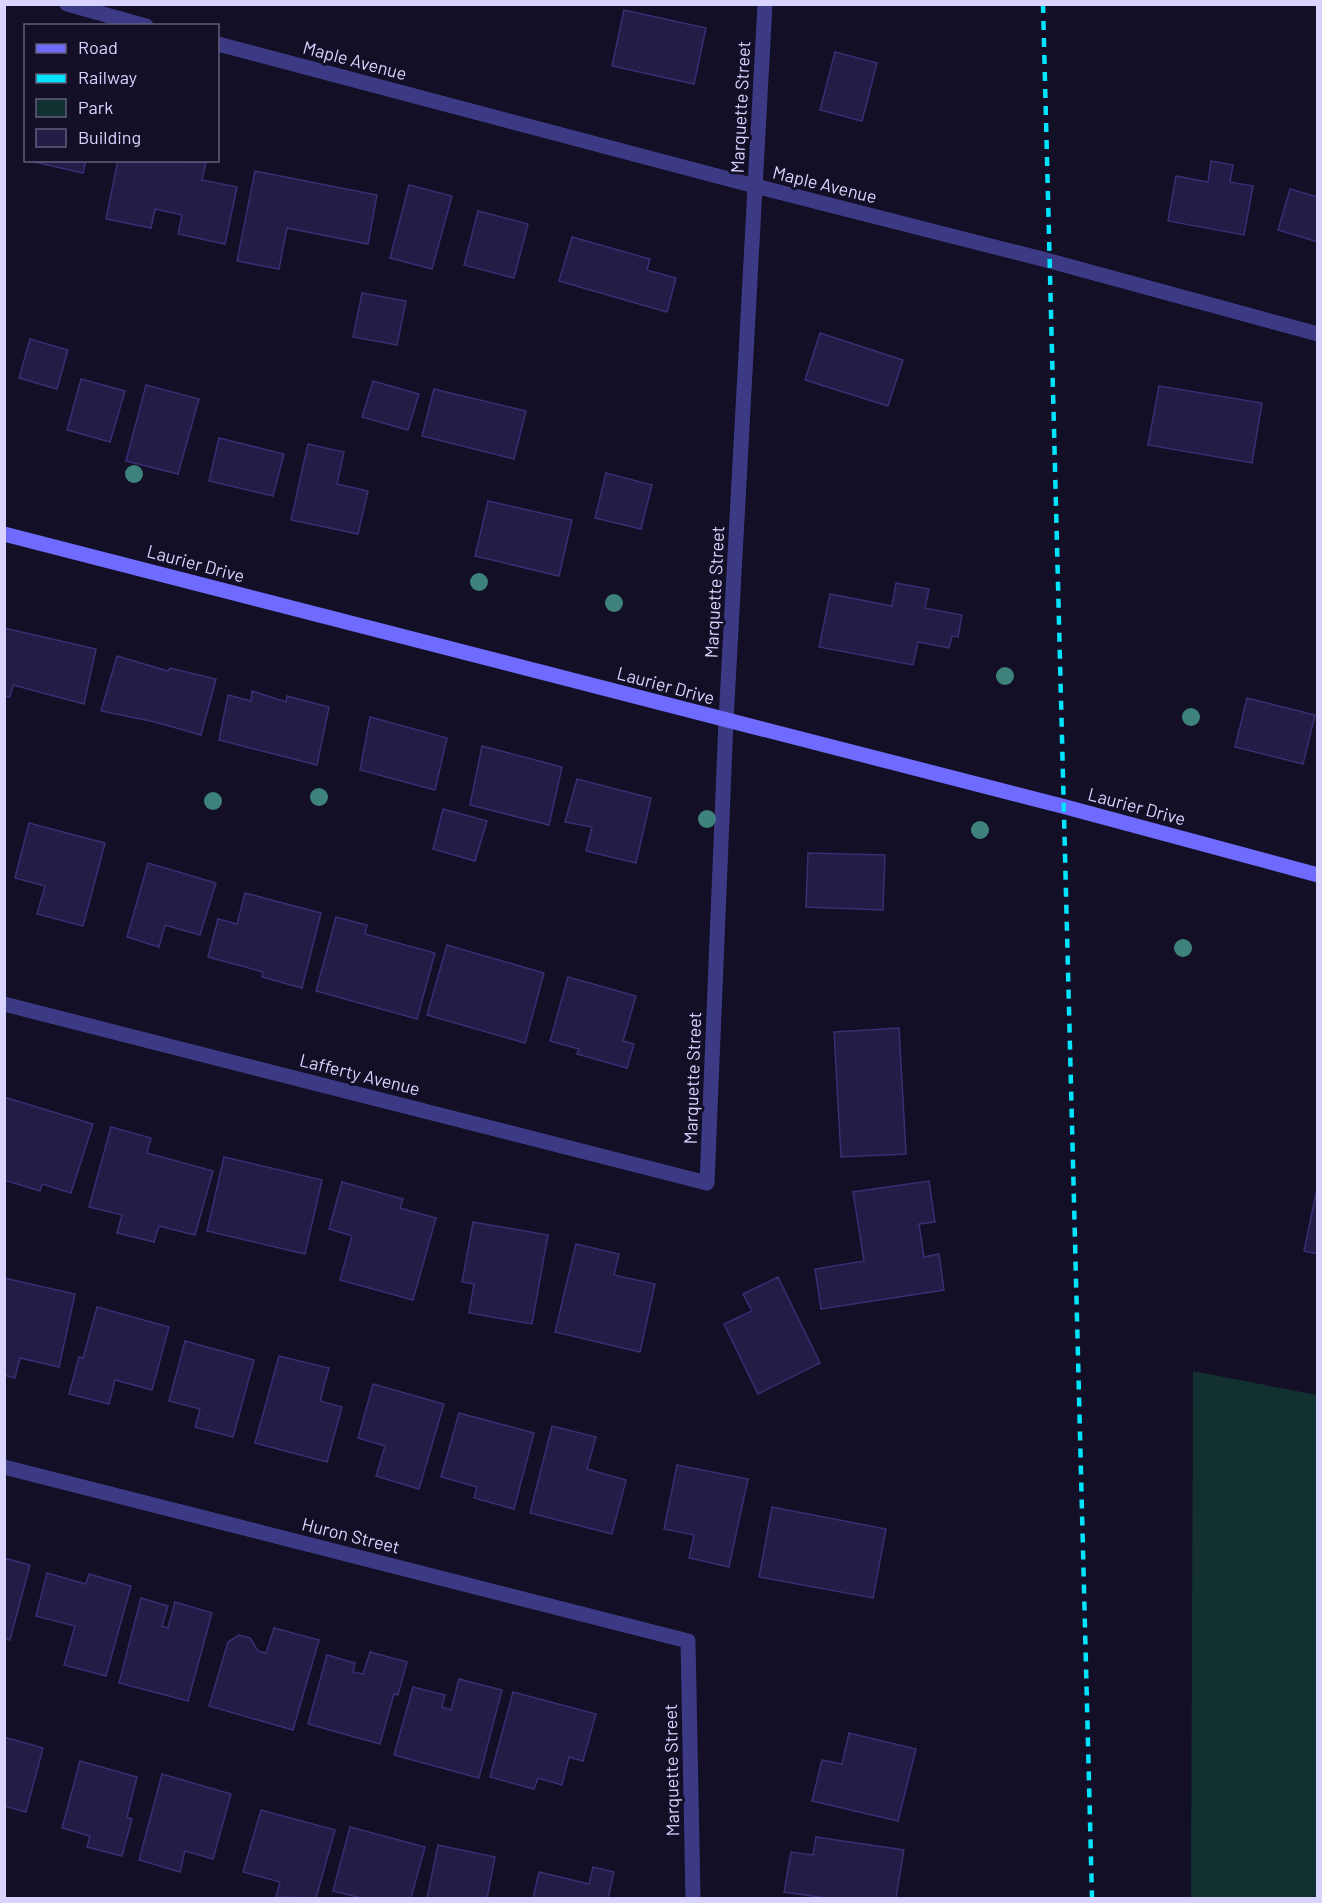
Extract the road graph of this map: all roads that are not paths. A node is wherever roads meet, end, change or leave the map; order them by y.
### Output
1 (67, 4) edge
2 (765, 4) edge
3 (139, 24) edge
4 (219, 44) edge
5 (755, 186) junction
6 (1317, 334) edge
7 (4, 534) edge
8 (726, 721) junction
9 (1317, 875) edge
10 (4, 1004) edge
11 (707, 1183) joint
12 (4, 1467) edge
13 (688, 1641) joint
14 (693, 1899) edge

1 - 3 street
2 - 5 street, Marquette Street
4 - 5 street, Maple Avenue
5 - 6 street, Maple Avenue
5 - 8 street, Marquette Street
7 - 8 street, Laurier Drive
8 - 9 street, Laurier Drive
8 - 11 street, Marquette Street
10 - 11 street, Lafferty Avenue
12 - 13 street, Huron Street
13 - 14 street, Marquette Street

